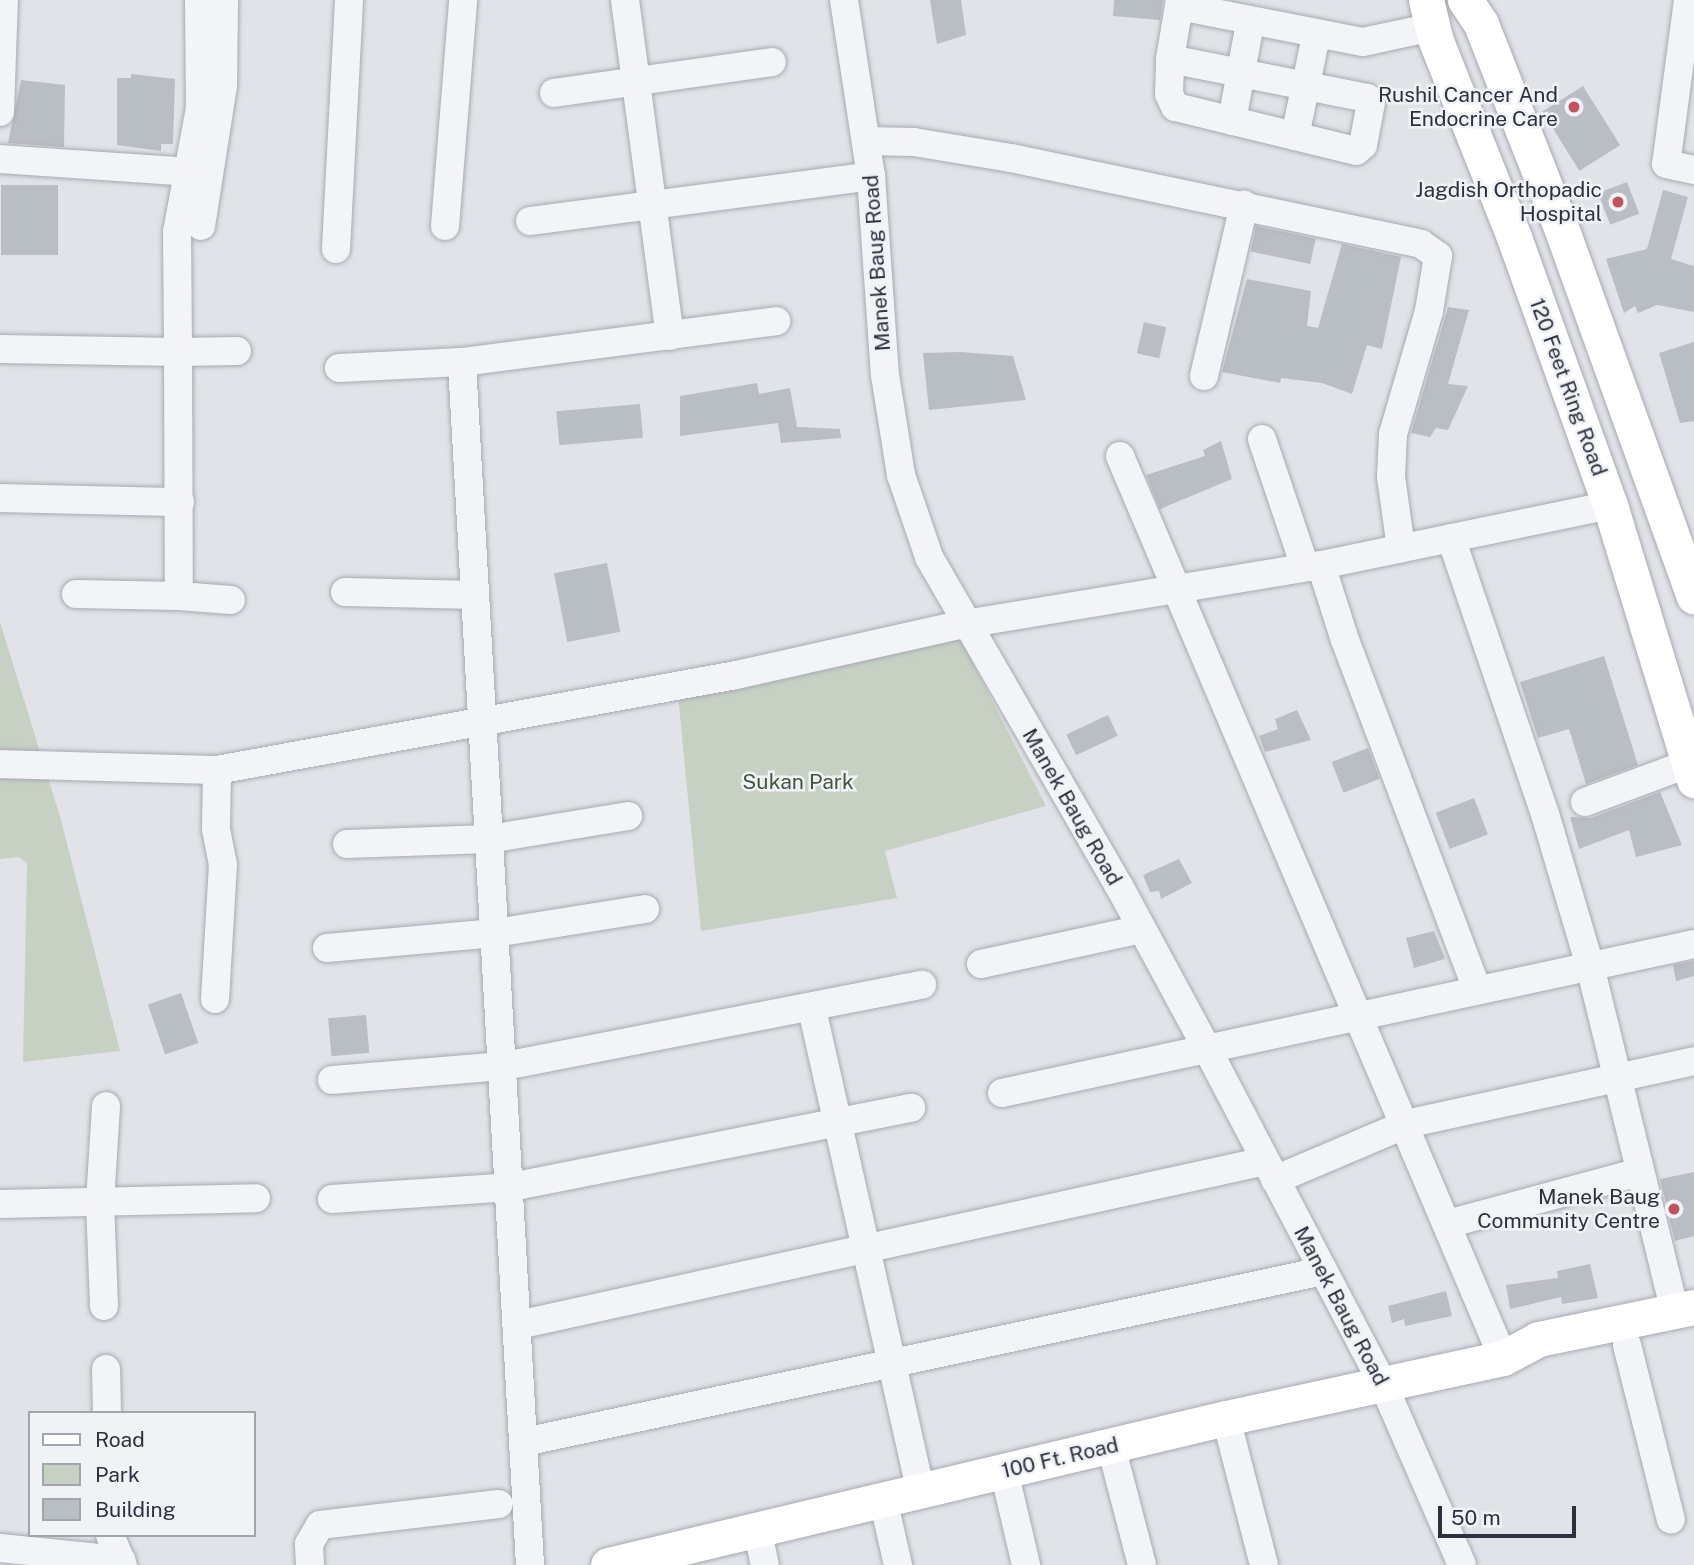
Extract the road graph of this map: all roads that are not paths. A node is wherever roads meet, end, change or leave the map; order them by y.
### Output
1 (4, 0) edge
2 (199, 0) edge
3 (224, 0) edge
4 (349, 0) edge
5 (463, 0) edge
6 (625, 0) edge
7 (844, 0) edge
8 (1465, 0) edge
9 (1688, 0) edge
10 (1179, 3) edge
11 (1429, 14) edge
12 (1250, 23) junction
13 (1315, 36) junction
14 (1170, 59) junction
15 (772, 62) dead end
16 (1241, 73) junction
17 (635, 79) junction
18 (1306, 86) junction
19 (554, 93) dead end
20 (0, 112) edge
21 (1231, 121) junction
22 (1295, 136) junction
23 (866, 141) junction
24 (0, 159) edge
25 (1694, 170) edge
26 (174, 171) dead end
27 (871, 176) junction
28 (653, 202) junction
29 (1244, 205) junction
30 (530, 221) dead end
31 (201, 226) dead end
32 (445, 226) dead end
33 (336, 249) dead end
34 (776, 321) dead end
35 (670, 336) junction
36 (0, 349) edge
37 (237, 351) dead end
38 (178, 352) junction
39 (463, 362) junction
40 (339, 368) dead end
41 (1204, 376) dead end
42 (1262, 439) dead end
43 (1120, 456) dead end
44 (0, 498) edge
45 (180, 502) junction
46 (1610, 505) junction
47 (1451, 538) junction
48 (1401, 548) junction
49 (1313, 566) junction
50 (1691, 578) edge
51 (1176, 589) junction
52 (345, 592) dead end
53 (76, 594) dead end
54 (475, 595) junction
55 (179, 596) junction
56 (231, 600) dead end
57 (964, 624) junction
58 (482, 721) junction
59 (0, 764) edge
60 (217, 769) junction
61 (1691, 772) edge
62 (1586, 802) dead end
63 (628, 817) dead end
64 (489, 839) junction
65 (347, 844) dead end
66 (645, 909) dead end
67 (1141, 929) junction
68 (495, 933) junction
69 (1694, 944) edge
70 (327, 948) dead end
71 (981, 964) dead end
72 (1590, 966) junction
73 (922, 985) dead end
74 (1476, 990) junction
75 (215, 999) dead end
76 (812, 1009) junction
77 (1360, 1015) junction
78 (1206, 1047) junction
79 (1694, 1061) edge
80 (504, 1066) junction
81 (1617, 1078) junction
82 (332, 1080) dead end
83 (1002, 1093) dead end
84 (106, 1106) dead end
85 (911, 1108) dead end
86 (1406, 1124) junction
87 (838, 1125) junction
88 (1270, 1170) junction
89 (1640, 1172) junction
90 (511, 1187) junction
91 (256, 1198) dead end
92 (332, 1199) dead end
93 (100, 1202) junction
94 (0, 1204) edge
95 (1447, 1224) junction
96 (866, 1248) junction
97 (1323, 1271) junction
98 (104, 1306) dead end
99 (1688, 1316) edge
100 (518, 1325) junction
101 (1627, 1345) junction
102 (1508, 1356) junction
103 (891, 1364) junction
104 (106, 1369) dead end
105 (1383, 1384) junction
106 (107, 1411) edge
107 (1226, 1418) junction
108 (524, 1442) junction
109 (1111, 1446) junction
110 (1004, 1471) junction
111 (920, 1490) junction
112 (883, 1499) junction
113 (499, 1504) dead end
114 (1671, 1520) dead end
115 (757, 1528) junction
116 (0, 1548) edge
117 (118, 1554) edge
118 (622, 1563) edge
119 (310, 1565) edge
120 (530, 1565) edge
121 (765, 1565) edge
122 (898, 1565) edge
123 (1026, 1565) edge
124 (1142, 1565) edge
125 (1264, 1565) edge
126 (1462, 1565) edge

1 - 20 street
2 - 38 street
3 - 31 street
4 - 33 street
5 - 32 street
6 - 17 street
7 - 23 street, Manek Baug Road
8 - 50 main road
9 - 25 street
10 - 12 street
10 - 14 street
11 - 13 street
11 - 46 main road, 120 Feet Ring Road
12 - 13 street
12 - 16 street
13 - 18 street
14 - 16 street
14 - 21 street
15 - 17 street
16 - 18 street
16 - 21 street
17 - 19 street
17 - 28 street
18 - 22 street
18 - 22 street
21 - 22 street
23 - 27 street, Manek Baug Road
23 - 29 street
24 - 26 street
27 - 28 street
27 - 57 street, Manek Baug Road
28 - 30 street
28 - 35 street
29 - 41 street
29 - 48 street
34 - 35 street
35 - 39 street
36 - 38 street
37 - 38 street
38 - 45 street
39 - 40 street
39 - 54 street
42 - 49 street
43 - 51 street
44 - 45 street
45 - 55 street
46 - 47 street
46 - 61 main road, 120 Feet Ring Road
47 - 48 street
47 - 72 street
48 - 49 street
49 - 51 street
49 - 74 street
51 - 57 street
51 - 77 street
52 - 54 street
53 - 55 street
54 - 58 street
55 - 56 street
57 - 58 street
57 - 67 street, Manek Baug Road
58 - 60 street
58 - 64 street
59 - 60 street
60 - 75 street
61 - 62 street
63 - 64 street
64 - 65 street
64 - 68 street
66 - 68 street
67 - 71 street
67 - 78 street, Manek Baug Road
68 - 70 street
68 - 80 street
69 - 72 street
72 - 74 street
72 - 81 street
73 - 76 street
74 - 77 street
76 - 80 street
76 - 87 street
77 - 78 street
77 - 86 street
78 - 83 street
78 - 88 street, Manek Baug Road
79 - 81 street
80 - 82 street
80 - 90 street
81 - 86 street
81 - 89 street
84 - 93 street
85 - 87 street
86 - 88 street
86 - 95 street
87 - 90 street
87 - 96 street
88 - 96 street
88 - 97 street, Manek Baug Road
89 - 95 street
89 - 99 street
90 - 92 street
90 - 100 street
91 - 93 street
93 - 94 street
93 - 98 street
95 - 102 street
96 - 100 street
96 - 103 street
97 - 103 street
97 - 105 street, Manek Baug Road
99 - 101 main road, 100 Ft. Road
99 - 102 main road, 100 Ft. Road
100 - 108 street
101 - 102 main road, 100 Ft. Road
101 - 114 street
102 - 105 main road, 100 Ft. Road
103 - 108 street
103 - 111 street
104 - 106 street
105 - 107 main road, 100 Ft. Road
105 - 126 street, Manek Baug Road
107 - 109 main road, 100 Ft. Road
107 - 125 street
108 - 120 street
109 - 110 main road, 100 Ft. Road
109 - 124 street
110 - 111 main road, 100 Ft. Road
110 - 123 street
111 - 112 main road, 100 Ft. Road
112 - 115 main road, 100 Ft. Road
112 - 122 street
113 - 119 street
115 - 118 main road, 100 Ft. Road
115 - 121 street
116 - 117 street

